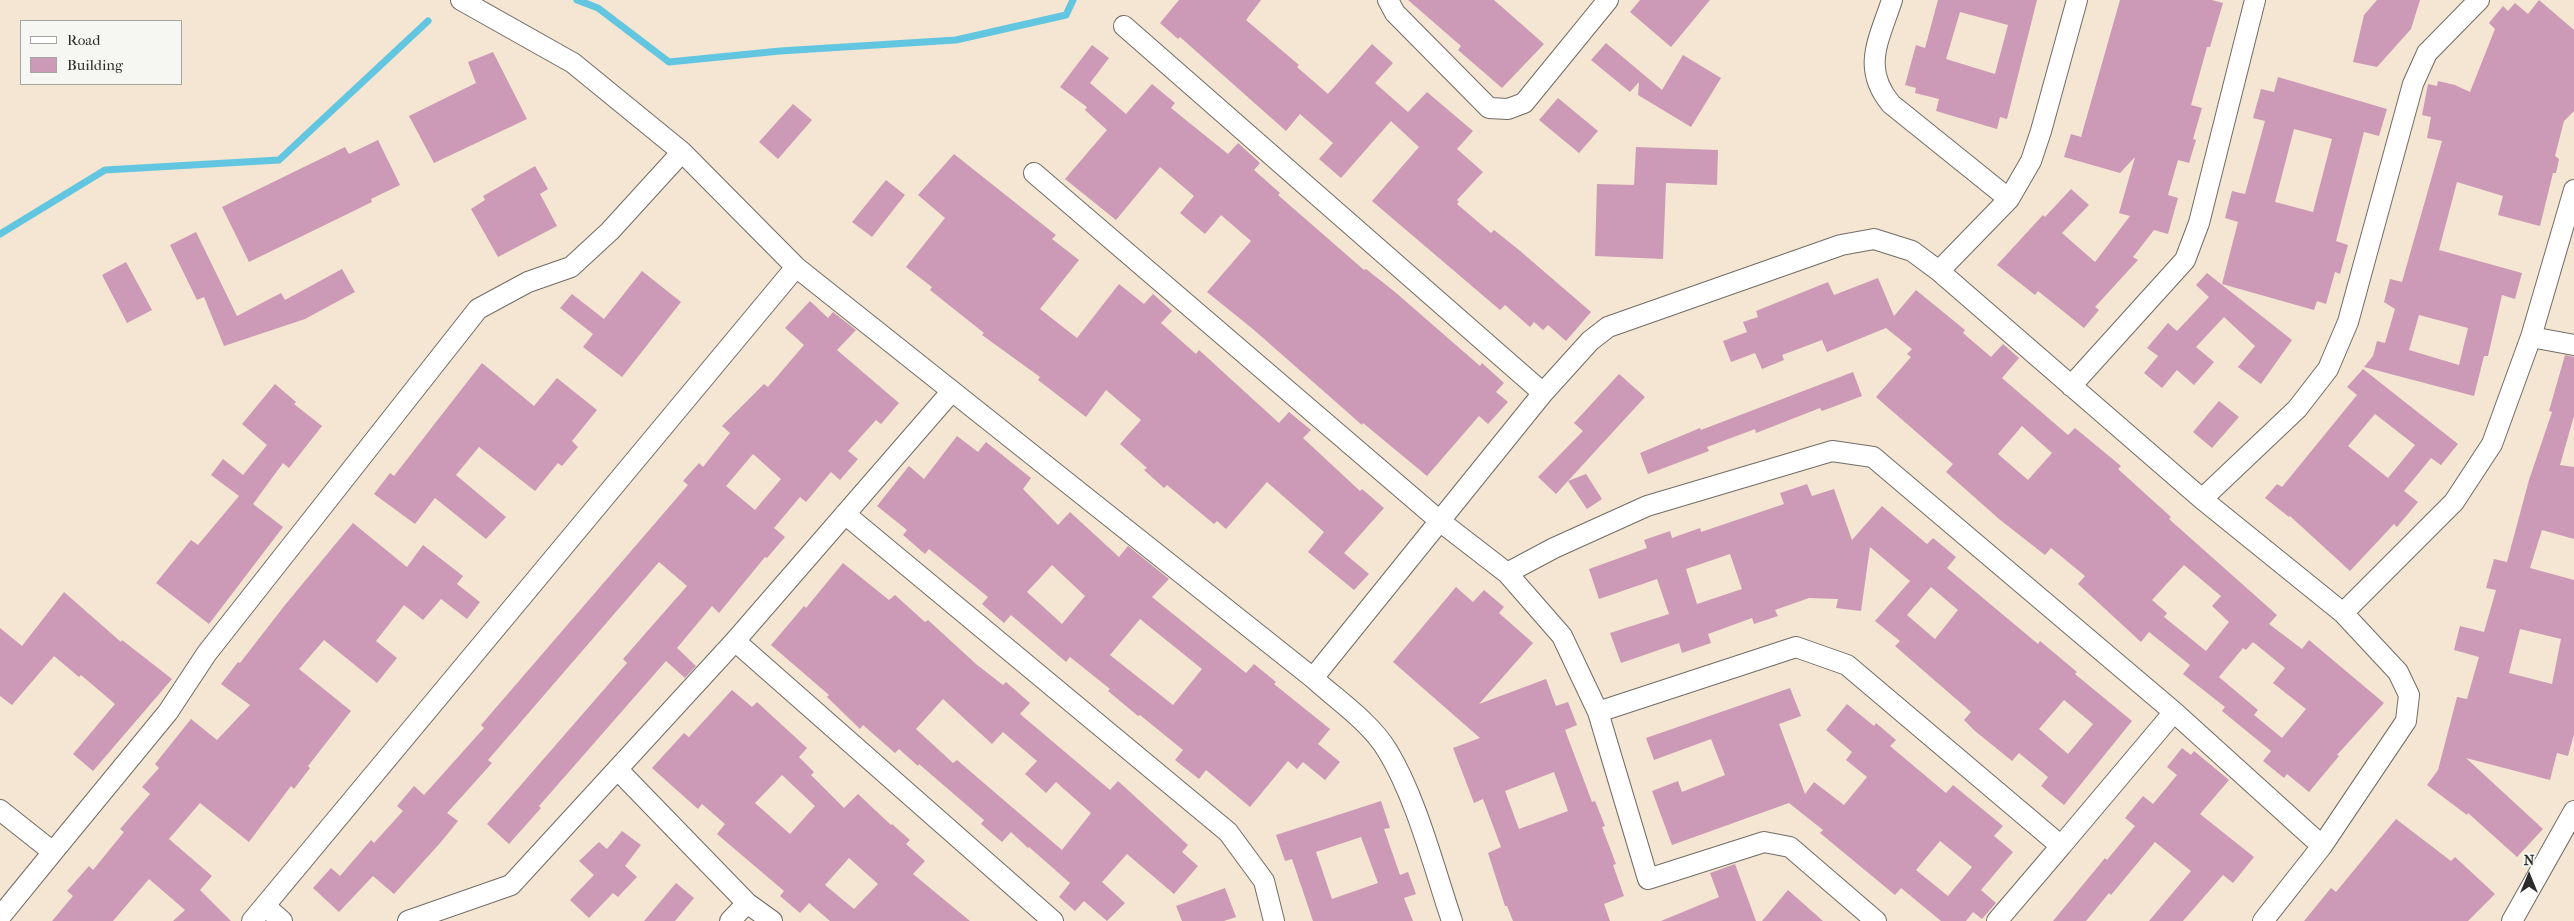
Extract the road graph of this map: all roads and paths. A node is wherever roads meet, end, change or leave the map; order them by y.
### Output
1 (461, 0) edge
2 (1388, 0) edge
3 (1608, 0) edge
4 (1892, 0) edge
5 (2077, 0) edge
6 (2255, 0) edge
7 (2479, 0) edge
8 (1124, 26) dead end
9 (682, 152) junction
10 (1034, 173) dead end
11 (2574, 190) edge
12 (2009, 199) junction
13 (796, 267) junction
14 (1939, 271) junction
15 (2531, 337) junction
16 (2574, 345) edge
17 (2071, 386) junction
18 (952, 391) junction
19 (1543, 393) junction
20 (2202, 499) junction
21 (845, 514) junction
22 (1441, 522) junction
23 (1507, 573) junction
24 (2343, 613) junction
25 (735, 641) junction
26 (1313, 678) junction
27 (1598, 712) junction
28 (2174, 712) junction
29 (618, 770) junction
30 (0, 810) edge
31 (2574, 811) edge
32 (2061, 846) junction
33 (2322, 846) junction
34 (54, 852) junction
35 (747, 902) junction
36 (265, 906) junction
37 (0, 916) edge
38 (2272, 918) edge
39 (252, 921) edge
40 (282, 921) edge
41 (408, 921) edge
42 (730, 921) edge
43 (772, 921) edge
44 (1053, 921) edge
45 (1274, 921) edge
46 (1452, 921) edge
47 (1876, 921) edge
48 (1996, 921) edge
49 (2512, 921) edge

1 - 9 street
2 - 3 street
4 - 12 street
5 - 12 street
6 - 17 street
7 - 20 street
8 - 19 street
9 - 13 street
9 - 34 street
10 - 22 street
11 - 15 street
12 - 14 street
13 - 18 street
13 - 36 street
14 - 17 street
14 - 19 street
15 - 16 street
15 - 24 street
17 - 20 street
18 - 21 street
18 - 26 street
19 - 22 street
20 - 24 street
21 - 25 street
21 - 45 street
22 - 23 street
22 - 26 street
23 - 27 street
23 - 28 street
24 - 33 street
25 - 29 street
25 - 44 street
26 - 46 street
27 - 32 street
27 - 47 street
28 - 32 street
28 - 33 street
29 - 35 street
29 - 41 street
30 - 34 street
31 - 49 street
32 - 48 street
33 - 38 street
34 - 37 street
35 - 42 street
35 - 43 street
36 - 39 street
36 - 40 street

